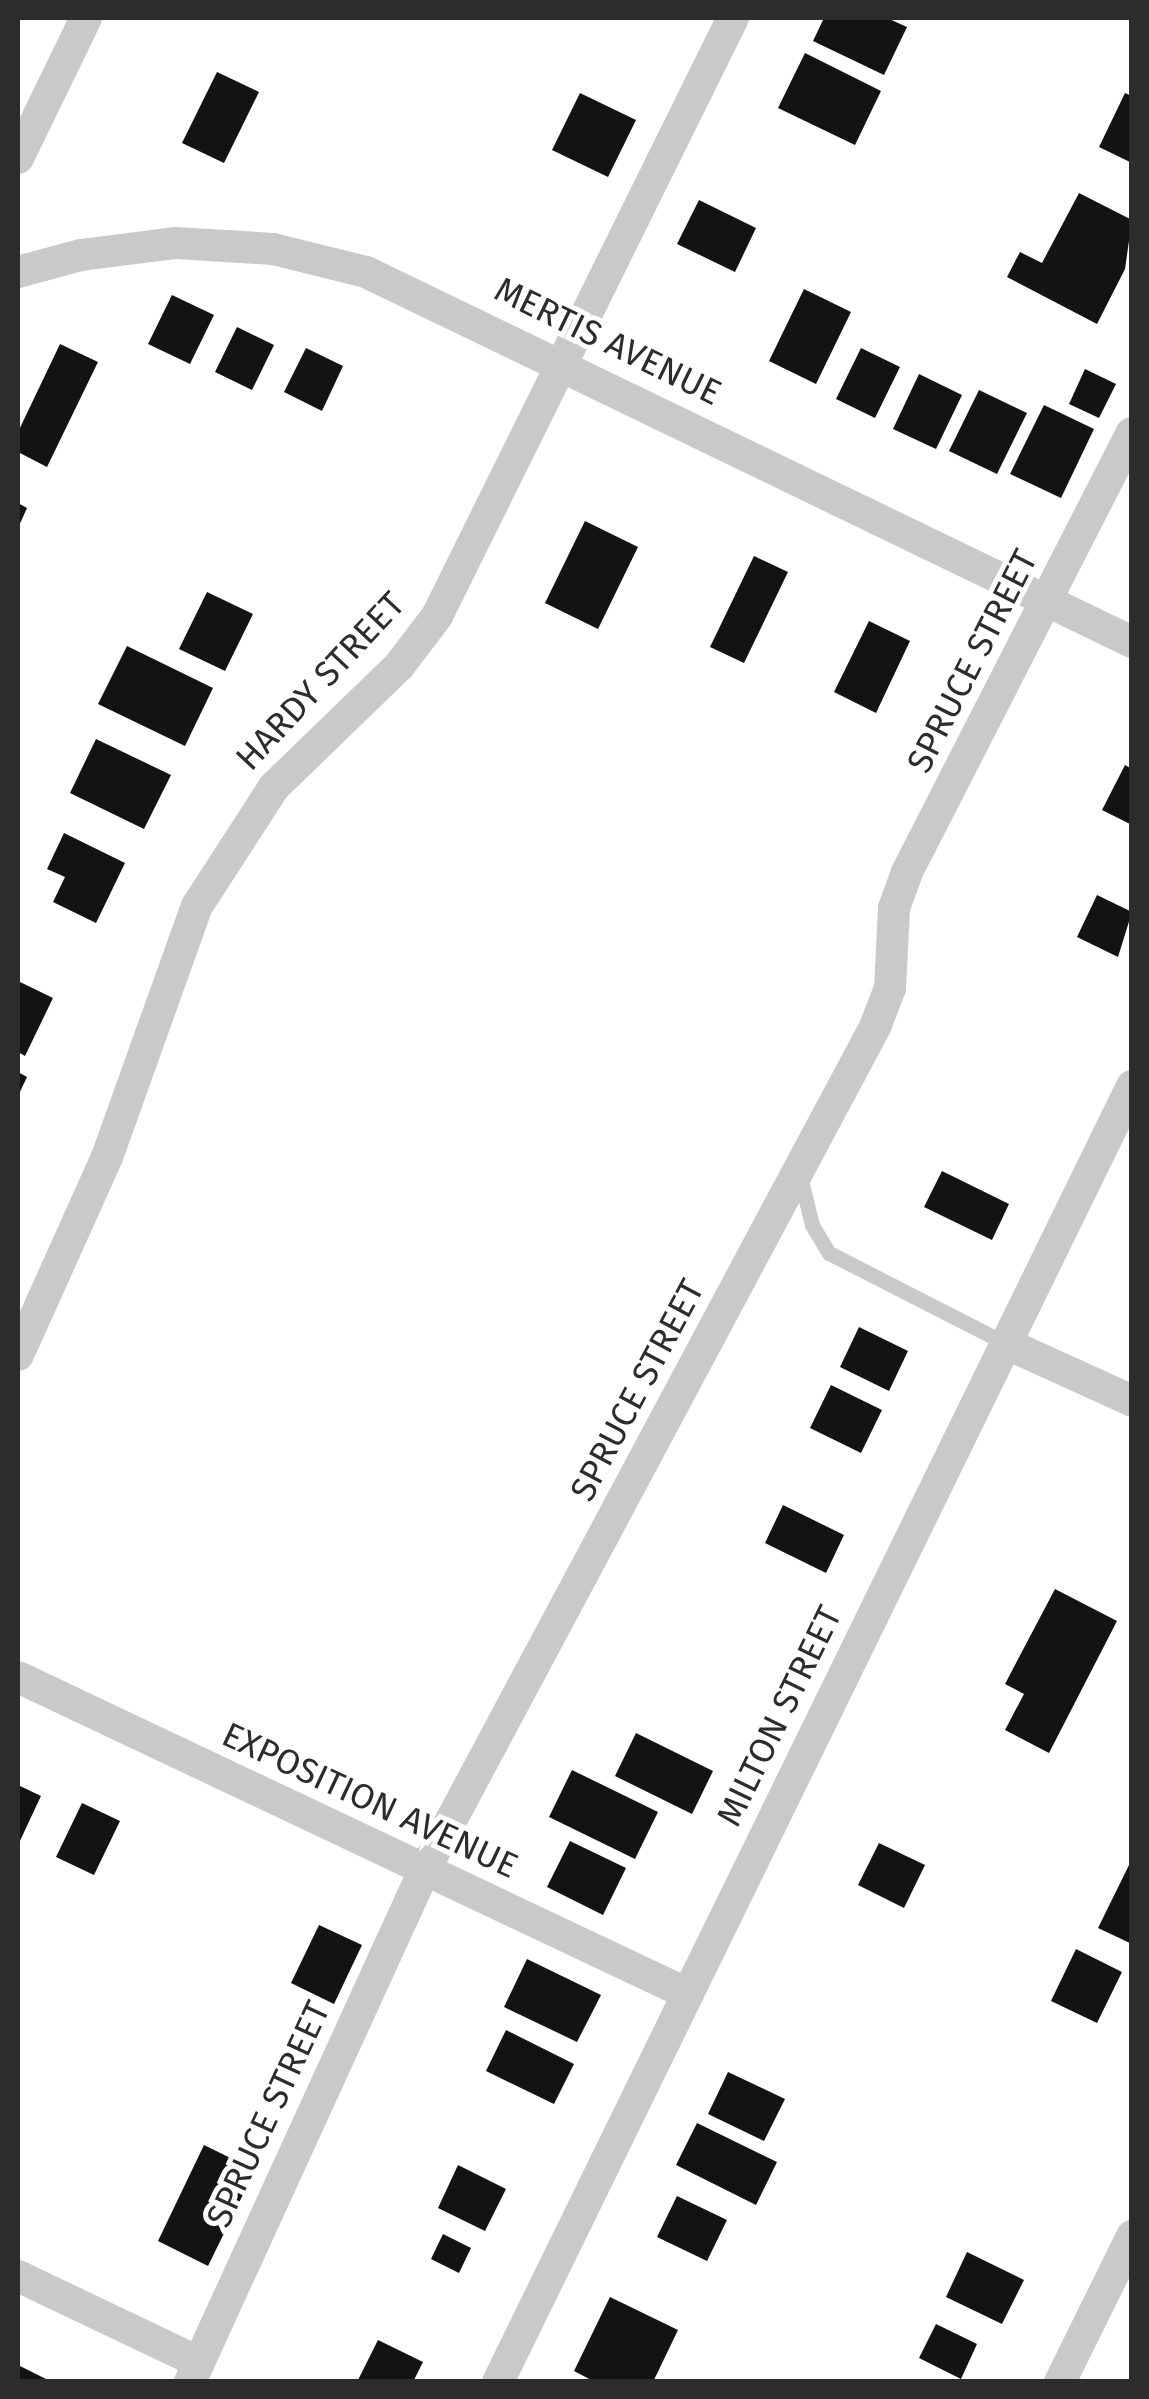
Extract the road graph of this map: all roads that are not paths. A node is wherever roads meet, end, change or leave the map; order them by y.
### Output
1 (86, 18) edge
2 (734, 18) edge
3 (18, 158) edge
4 (18, 272) edge
5 (563, 364) junction
6 (1132, 433) edge
7 (1048, 602) junction
8 (1132, 642) edge
9 (1132, 1086) edge
10 (799, 1171) junction
11 (1006, 1344) junction
12 (18, 1354) edge
13 (1132, 1401) edge
14 (18, 1677) edge
15 (424, 1871) junction
16 (688, 1994) junction
17 (1132, 2236) edge
18 (18, 2276) edge
19 (194, 2372) edge
20 (498, 2382) edge
21 (1060, 2382) edge

1 - 3 street
2 - 5 street, HARDY STREET
4 - 5 street, MERTIS AVENUE
5 - 7 street, MERTIS AVENUE
5 - 12 street, HARDY STREET
6 - 7 street, SPRUCE STREET
7 - 8 street, MERTIS AVENUE
7 - 10 street, SPRUCE STREET
9 - 11 street, MILTON STREET
10 - 11 lane
10 - 15 street, SPRUCE STREET
11 - 13 street
11 - 16 street, MILTON STREET
14 - 15 street, EXPOSITION AVENUE
15 - 16 street, EXPOSITION AVENUE
15 - 19 street, SPRUCE STREET
16 - 20 street, MILTON STREET
17 - 21 street
18 - 19 street

